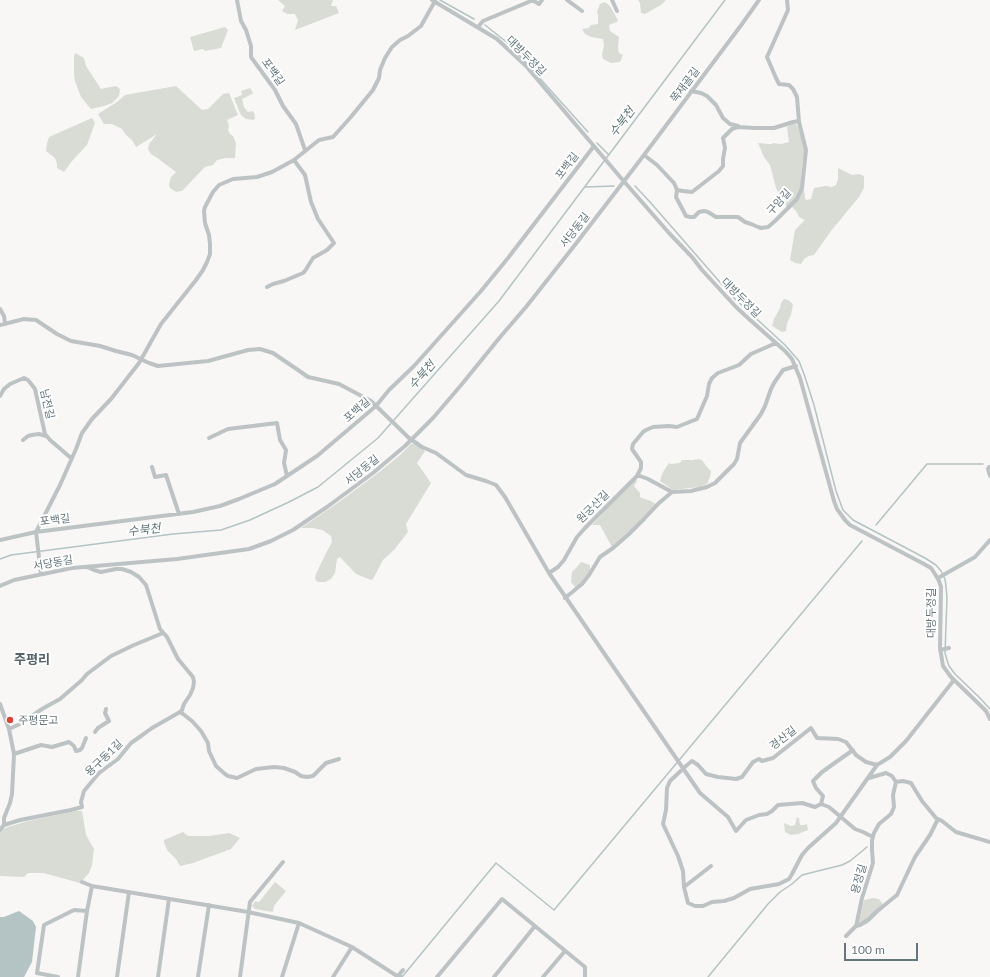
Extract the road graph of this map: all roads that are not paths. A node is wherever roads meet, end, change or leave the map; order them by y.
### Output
1 (237, 0) edge
2 (542, 0) edge
3 (567, 0) edge
4 (612, 0) edge
5 (759, 0) edge
6 (787, 0) edge
7 (434, 1) edge
8 (582, 11) dead end
9 (617, 11) dead end
10 (478, 27) junction
11 (691, 91) junction
12 (799, 121) junction
13 (738, 126) junction
14 (594, 146) junction
15 (305, 150) junction
16 (644, 155) junction
17 (294, 160) junction
18 (622, 179) junction
19 (677, 190) junction
20 (267, 287) dead end
21 (0, 309) edge
22 (5, 324) junction
23 (0, 325) edge
24 (776, 343) junction
25 (141, 359) junction
26 (796, 366) junction
27 (0, 396) edge
28 (377, 407) junction
29 (46, 436) junction
30 (210, 438) dead end
31 (410, 439) junction
32 (23, 440) dead end
33 (72, 458) junction
34 (152, 467) dead end
35 (990, 467) edge
36 (287, 476) junction
37 (637, 476) junction
38 (990, 476) edge
39 (672, 492) junction
40 (179, 514) junction
41 (36, 534) junction
42 (0, 540) edge
43 (990, 540) edge
44 (87, 567) junction
45 (549, 573) junction
46 (41, 574) junction
47 (939, 578) junction
48 (0, 586) edge
49 (565, 598) junction
50 (163, 633) junction
51 (949, 648) dead end
52 (941, 650) junction
53 (954, 680) junction
54 (0, 704) edge
55 (106, 709) dead end
56 (180, 712) junction
57 (990, 719) edge
58 (9, 729) junction
59 (95, 732) dead end
60 (86, 738) dead end
61 (853, 750) junction
62 (14, 754) junction
63 (339, 759) dead end
64 (877, 765) junction
65 (682, 767) junction
66 (868, 778) junction
67 (896, 782) junction
68 (821, 804) junction
69 (841, 817) junction
70 (938, 819) junction
71 (4, 825) junction
72 (0, 830) edge
73 (873, 837) junction
74 (990, 842) edge
75 (284, 862) dead end
76 (711, 866) dead end
77 (82, 882) dead end
78 (92, 886) junction
79 (684, 887) junction
80 (130, 892) junction
81 (169, 899) junction
82 (209, 905) junction
83 (87, 911) junction
84 (248, 912) junction
85 (299, 923) junction
86 (535, 926) junction
87 (856, 926) junction
88 (846, 936) dead end
89 (352, 947) junction
90 (565, 951) junction
91 (403, 970) dead end
92 (58, 977) edge
93 (78, 977) edge
94 (117, 977) edge
95 (158, 977) edge
96 (198, 977) edge
97 (240, 977) edge
98 (282, 977) edge
99 (332, 977) edge
100 (398, 977) edge
101 (437, 977) edge
102 (494, 977) edge
103 (543, 977) edge
104 (585, 977) edge

1 - 15 street, 포백길
2 - 10 street
3 - 8 street
4 - 9 street
5 - 11 street, 쪽재골길
6 - 12 street, 구암길
7 - 10 street, 대방두정길
7 - 15 street, 포백길
10 - 14 street, 대방두정길
11 - 13 street
11 - 16 street, 쪽재골길
12 - 13 street
12 - 19 street, 구암길
13 - 19 street
14 - 18 street, 대방두정길
14 - 28 street, 포백길
15 - 17 street, 포백길
16 - 18 street, 쪽재골길
16 - 19 street, 구암길
17 - 20 street
17 - 25 street, 포백길
18 - 24 street, 대방두정길
18 - 31 street, 서당동길
21 - 22 street
22 - 23 street
22 - 25 street
24 - 26 street, 대방두정길
24 - 37 street
25 - 28 street
25 - 33 street, 포백길
26 - 39 street
26 - 47 street, 대방두정길
27 - 29 street, 남전길
28 - 31 street
28 - 36 street, 포백길
29 - 32 street
29 - 33 street, 남전길
30 - 36 street
31 - 44 street, 서당동길
31 - 45 street
33 - 41 street, 포백길
34 - 40 street
35 - 38 street
36 - 40 street, 포백길
37 - 39 street
37 - 45 street, 원궁산길
39 - 49 street
40 - 41 street, 포백길
41 - 42 street
41 - 46 street
43 - 47 street
44 - 46 street, 서당동길
44 - 50 street, 용구동1길
45 - 49 street
46 - 48 street, 서당동길
47 - 52 street, 대방두정길
49 - 65 street
50 - 56 street, 용구동1길
50 - 58 street
51 - 52 street, 대방두정길
52 - 53 street, 대방두정길
53 - 57 street, 대방두정길
53 - 64 street
54 - 58 street
55 - 59 street
56 - 63 street
56 - 71 street, 용구동1길
58 - 62 street
60 - 62 street, 용구동1길
61 - 64 street, 경산길
61 - 65 street, 경산길
61 - 68 street
62 - 71 street
64 - 66 street
65 - 68 street
65 - 79 street
66 - 67 street
66 - 69 street
67 - 70 street
67 - 73 street
68 - 69 street
69 - 73 street
69 - 79 street
70 - 74 street
70 - 87 street
71 - 72 street
73 - 87 street, 용정길
75 - 84 street
76 - 79 street
77 - 78 street
78 - 80 street
78 - 83 street
80 - 81 street
80 - 94 street
81 - 82 street
81 - 95 street
82 - 84 street
82 - 96 street
83 - 92 street
83 - 93 street
84 - 85 street
84 - 97 street
85 - 89 street
85 - 98 street
86 - 90 street
86 - 101 street
86 - 102 street
87 - 88 street
89 - 99 street
89 - 100 street
90 - 103 street
90 - 104 street
91 - 100 street

